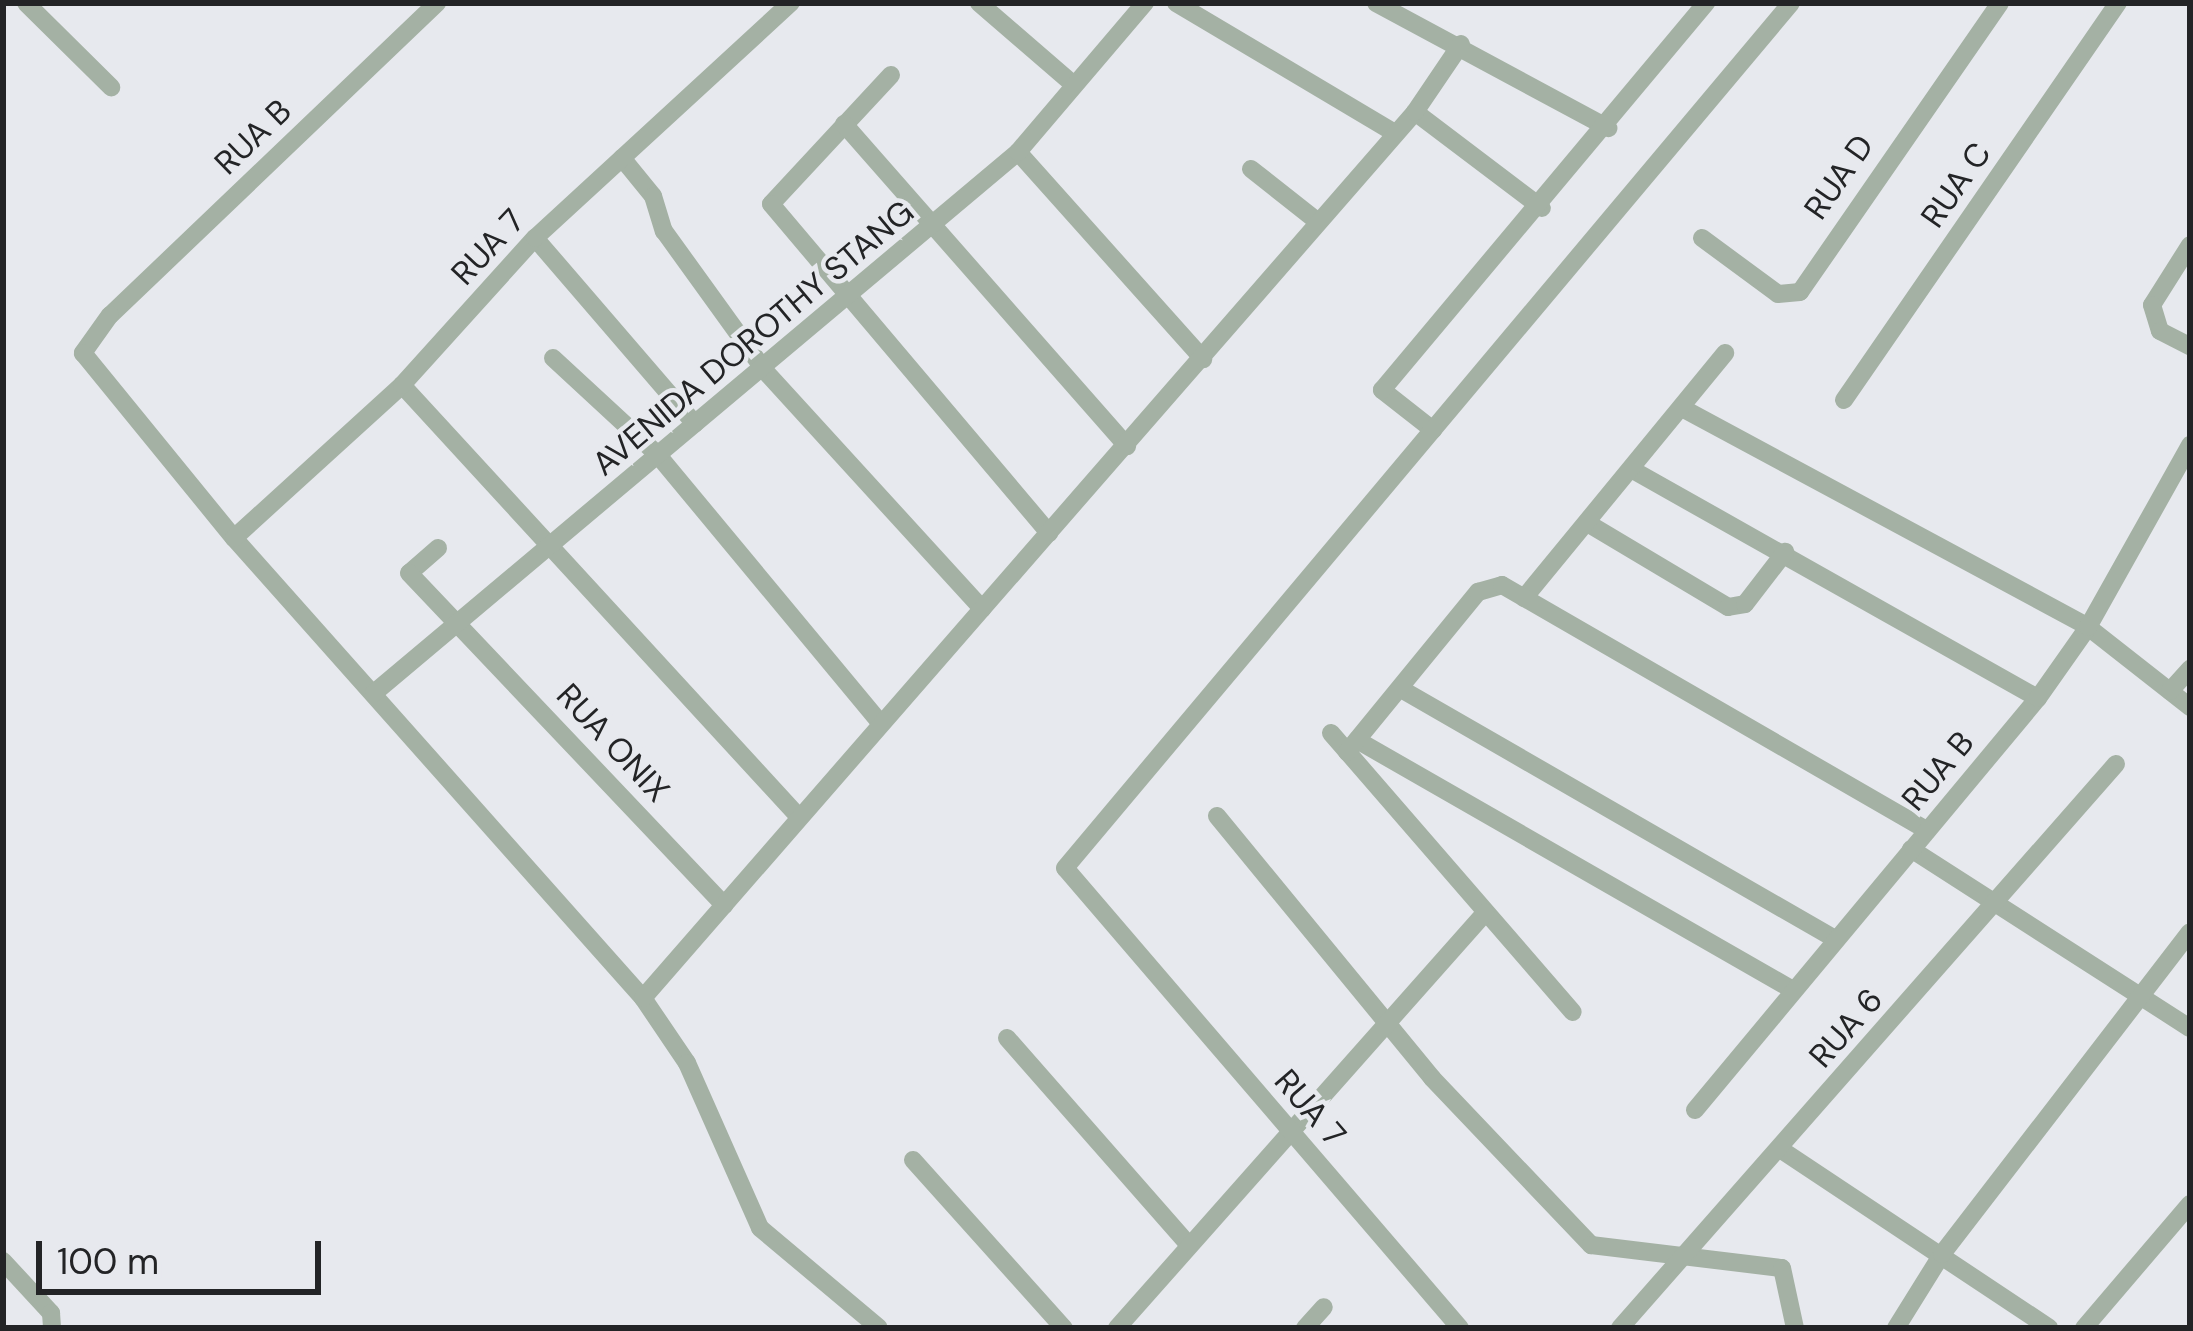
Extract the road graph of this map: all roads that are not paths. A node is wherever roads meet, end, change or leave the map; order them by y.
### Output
1 (26, 3) edge
2 (437, 3) edge
3 (791, 3) edge
4 (979, 3) edge
5 (1145, 3) edge
6 (1176, 3) edge
7 (1376, 3) edge
8 (1706, 3) edge
9 (1791, 3) edge
10 (2000, 3) edge
11 (2118, 3) edge
12 (1461, 44) junction
13 (891, 75) dead end
14 (1073, 84) junction
15 (111, 87) dead end
16 (1415, 112) junction
17 (844, 124) junction
18 (1608, 128) junction
19 (1393, 132) junction
20 (1018, 152) junction
21 (622, 158) junction
22 (1251, 169) dead end
23 (1542, 208) junction
24 (1318, 222) junction
25 (936, 224) junction
26 (536, 238) junction
27 (1702, 238) dead end
28 (2190, 244) edge
29 (851, 299) junction
30 (2190, 346) edge
31 (1725, 353) dead end
32 (554, 358) dead end
33 (1203, 359) junction
34 (765, 371) junction
35 (402, 385) junction
36 (1844, 400) dead end
37 (1682, 408) junction
38 (695, 424) junction
39 (1433, 430) junction
40 (2190, 445) edge
41 (1127, 446) junction
42 (657, 454) junction
43 (1631, 469) junction
44 (1589, 524) junction
45 (1049, 533) junction
46 (234, 538) junction
47 (438, 548) dead end
48 (551, 550) junction
49 (1785, 552) junction
50 (1524, 598) junction
51 (982, 610) junction
52 (459, 622) junction
53 (2088, 626) junction
54 (2190, 669) edge
55 (1401, 689) junction
56 (2170, 691) junction
57 (374, 692) junction
58 (2038, 698) junction
59 (2190, 707) edge
60 (880, 723) junction
61 (1330, 733) dead end
62 (1352, 746) junction
63 (2116, 764) dead end
64 (1217, 816) dead end
65 (799, 818) junction
66 (1927, 830) junction
67 (1911, 849) junction
68 (1995, 902) junction
69 (724, 905) junction
70 (1485, 913) junction
71 (2190, 932) edge
72 (1835, 939) junction
73 (1793, 990) junction
74 (2139, 994) junction
75 (644, 998) junction
76 (1573, 1012) dead end
77 (1386, 1017) junction
78 (2190, 1028) edge
79 (1007, 1038) dead end
80 (1695, 1110) dead end
81 (1289, 1129) junction
82 (1780, 1148) junction
83 (913, 1160) dead end
84 (2190, 1204) edge
85 (1188, 1244) junction
86 (1942, 1254) junction
87 (1685, 1255) junction
88 (3, 1261) edge
89 (1324, 1307) dead end
90 (52, 1328) edge
91 (878, 1328) edge
92 (1064, 1328) edge
93 (1117, 1328) edge
94 (1305, 1328) edge
95 (1460, 1328) edge
96 (1620, 1328) edge
97 (1795, 1328) edge
98 (1896, 1328) edge
99 (2049, 1328) edge
100 (2084, 1328) edge

1 - 15 street
2 - 46 street, RUA B
3 - 21 street, RUA 7
4 - 14 street
5 - 14 street, AVENIDA DOROTHY STANG
6 - 19 street
7 - 12 street
8 - 18 street
9 - 39 street
10 - 27 street, RUA D
11 - 36 street, RUA C
12 - 16 street
12 - 18 street
13 - 17 street
14 - 20 street, AVENIDA DOROTHY STANG
16 - 19 street
16 - 23 street
17 - 25 street
17 - 29 street
18 - 23 street
19 - 24 street
20 - 25 street, AVENIDA DOROTHY STANG
20 - 33 street
21 - 26 street, RUA 7
21 - 34 street
22 - 24 street
23 - 39 street
24 - 33 street
25 - 29 street, AVENIDA DOROTHY STANG
25 - 41 street
26 - 35 street, RUA 7
26 - 38 street
28 - 30 street
29 - 34 street, AVENIDA DOROTHY STANG
29 - 45 street
31 - 37 street
32 - 42 street
33 - 41 street
34 - 38 street, AVENIDA DOROTHY STANG
34 - 51 street
35 - 46 street, RUA 7
35 - 48 street
37 - 43 street
37 - 53 street
38 - 42 street, AVENIDA DOROTHY STANG
39 - 81 street, RUA 7
40 - 53 street, RUA B
41 - 45 street
42 - 48 street, AVENIDA DOROTHY STANG
42 - 60 street
43 - 44 street
43 - 49 street
44 - 49 street
44 - 50 street
45 - 51 street
46 - 57 street
47 - 52 street, RUA ONIX
48 - 52 street, AVENIDA DOROTHY STANG
48 - 65 street
49 - 58 street
50 - 55 street
50 - 66 street
51 - 60 street
52 - 57 street, AVENIDA DOROTHY STANG
52 - 69 street, RUA ONIX
53 - 56 street
53 - 58 street, RUA B
54 - 56 street
55 - 62 street
55 - 72 street
56 - 59 street
57 - 75 street
58 - 66 street, RUA B
60 - 65 street
61 - 62 street
62 - 70 street
62 - 73 street
63 - 68 street, RUA 6
64 - 77 street
65 - 69 street
66 - 67 street, RUA B
67 - 68 street
67 - 72 street, RUA B
68 - 74 street
68 - 82 street, RUA 6
69 - 75 street
70 - 76 street
70 - 77 street
71 - 74 street
72 - 73 street, RUA B
73 - 80 street, RUA B
74 - 78 street
74 - 86 street
75 - 91 street
77 - 81 street
77 - 87 street
79 - 85 street
81 - 85 street
81 - 95 street, RUA 7
82 - 86 street
82 - 87 street, RUA 6
83 - 92 street
84 - 100 street
85 - 93 street
86 - 98 street
86 - 99 street
87 - 96 street, RUA 6
87 - 97 street
88 - 90 street
89 - 94 street

